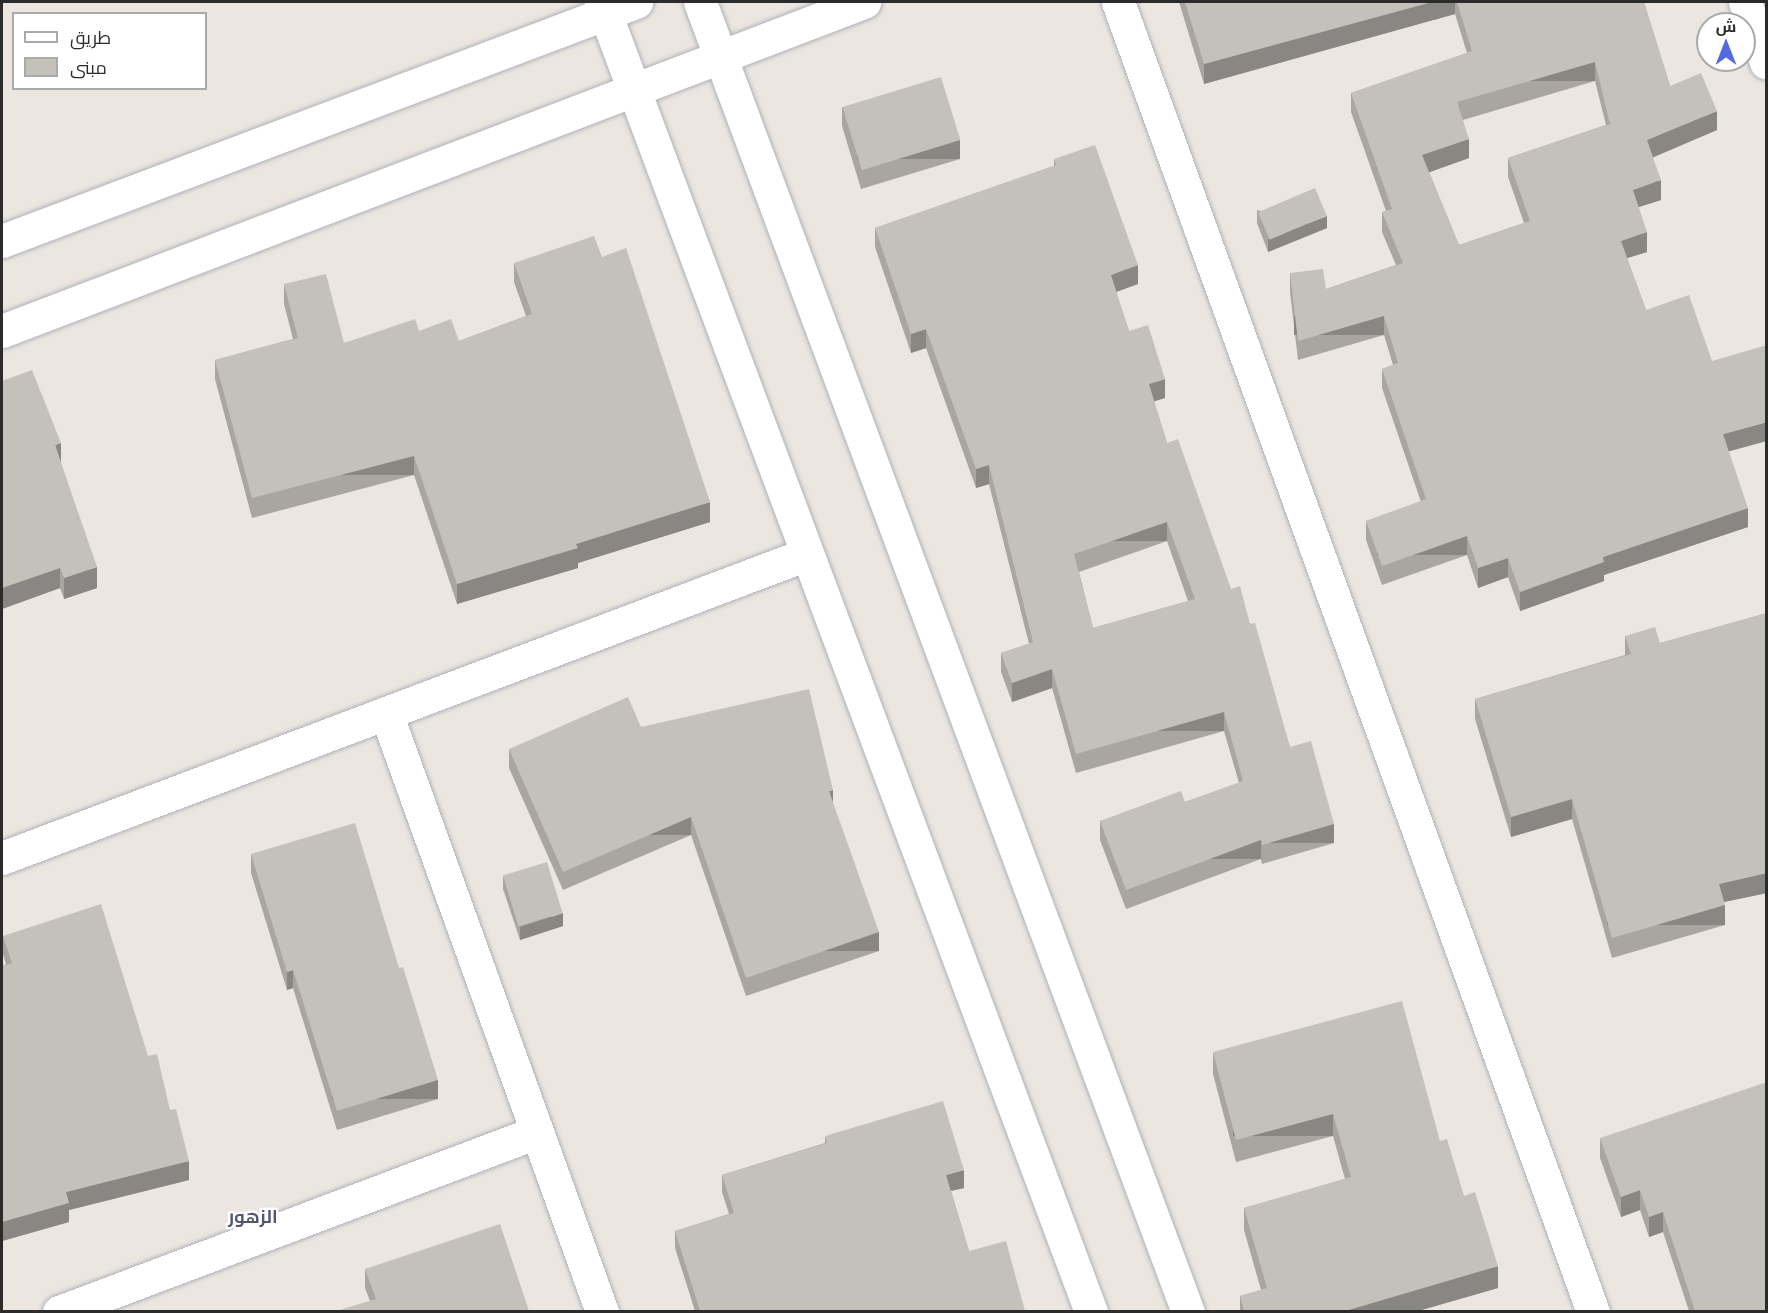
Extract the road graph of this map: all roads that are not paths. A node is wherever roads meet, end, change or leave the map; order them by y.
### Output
1 (636, 2) edge
2 (700, 2) edge
3 (864, 2) edge
4 (1118, 2) edge
5 (1745, 2) edge
6 (603, 7) edge
7 (720, 56) junction
8 (1767, 62) edge
9 (633, 88) junction
10 (2, 241) edge
11 (2, 331) edge
12 (807, 554) junction
13 (386, 713) junction
14 (2, 858) edge
15 (537, 1132) junction
16 (95, 1305) edge
17 (59, 1311) edge
18 (602, 1311) edge
19 (1091, 1311) edge
20 (1188, 1311) edge
21 (1593, 1311) edge

1 - 6 street
2 - 7 street
3 - 7 street
4 - 21 street
5 - 8 street
6 - 9 street
6 - 10 street
7 - 9 street
7 - 20 street
9 - 11 street
9 - 12 street
12 - 13 street
12 - 19 street
13 - 14 street
13 - 15 street
15 - 16 street
15 - 18 street
16 - 17 street

